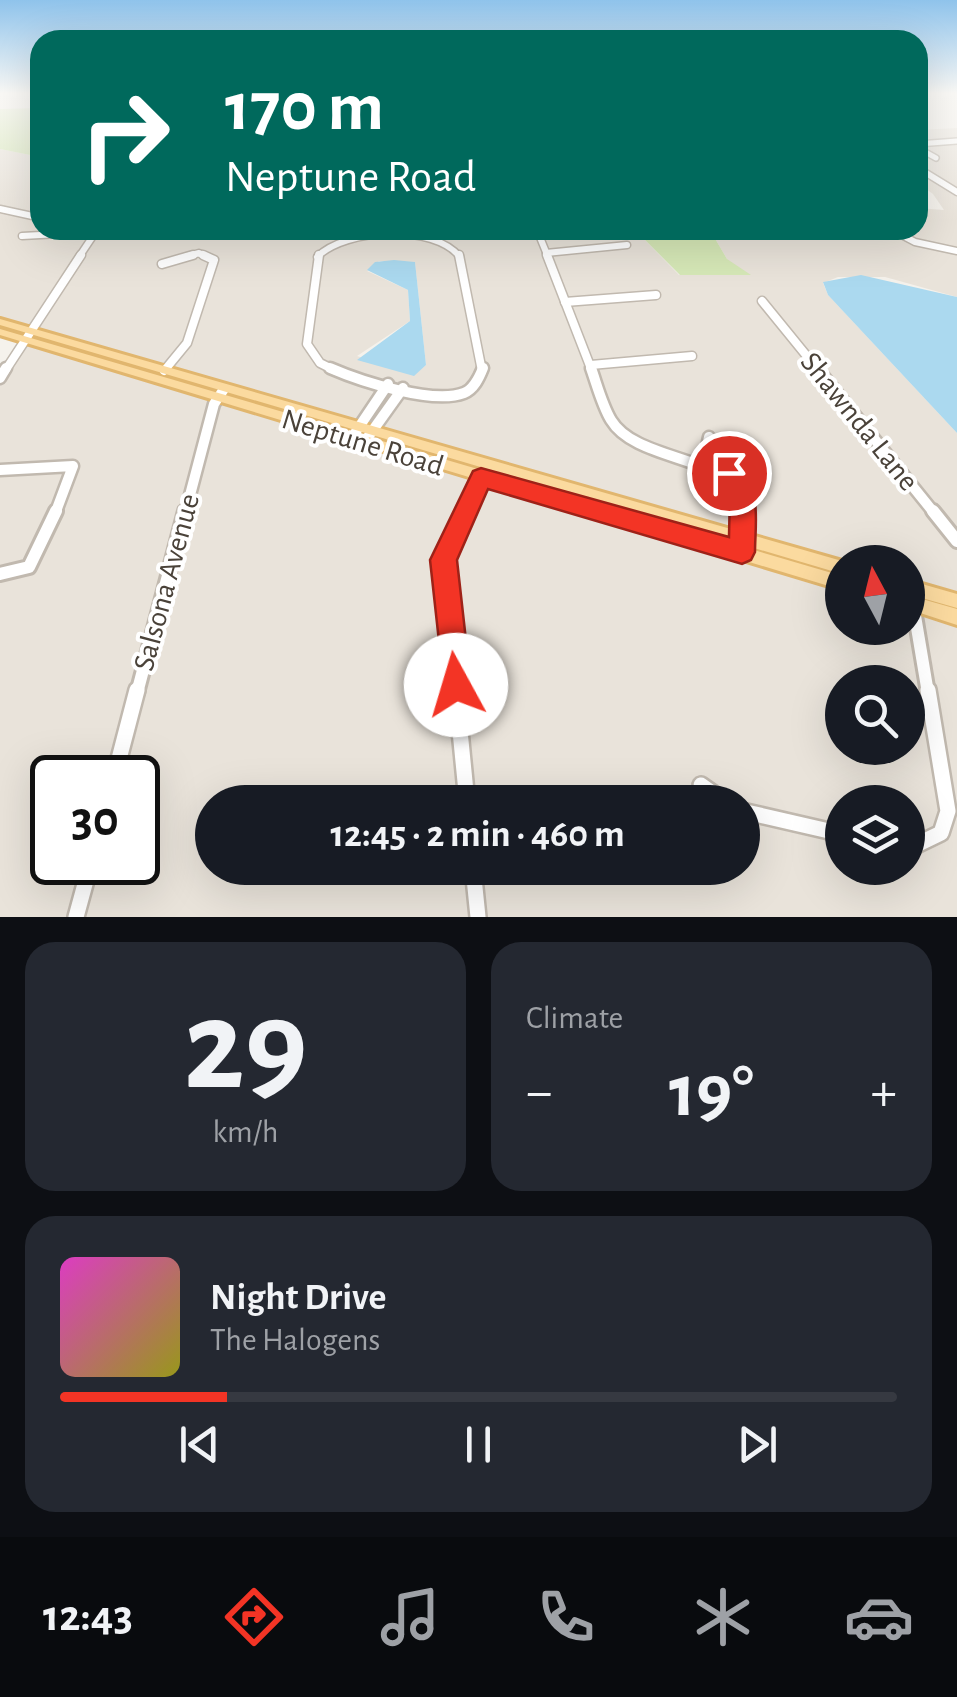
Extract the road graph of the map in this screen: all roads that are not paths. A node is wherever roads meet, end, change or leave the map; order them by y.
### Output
1 (957, 144) edge
2 (928, 145) edge
3 (928, 153) edge
4 (936, 158) dead end
5 (928, 173) edge
6 (955, 188) edge
7 (0, 209) edge
8 (30, 214) edge
9 (90, 240) edge
10 (355, 240) edge
11 (433, 240) edge
12 (541, 240) edge
13 (915, 240) edge
14 (627, 244) dead end
15 (957, 251) edge
16 (546, 253) junction
17 (162, 264) dead end
18 (656, 295) dead end
19 (762, 300) dead end
20 (565, 302) junction
21 (0, 322) edge
22 (0, 332) edge
23 (28, 336) junction
24 (692, 356) dead end
25 (591, 365) junction
26 (164, 371) junction
27 (0, 378) edge
28 (388, 384) junction
29 (403, 388) junction
30 (221, 393) junction
31 (361, 435) junction
32 (709, 437) dead end
33 (704, 461) junction
34 (0, 470) edge
35 (481, 478) junction
36 (957, 540) edge
37 (742, 546) junction
38 (825, 564) edge
39 (0, 574) edge
40 (825, 577) edge
41 (925, 597) edge
42 (957, 601) edge
43 (925, 602) edge
44 (957, 617) edge
45 (918, 645) edge
46 (120, 755) edge
47 (465, 785) edge
48 (760, 816) edge
49 (825, 830) edge
50 (925, 840) edge
51 (85, 885) edge
52 (475, 885) edge
53 (76, 917) edge
54 (478, 917) edge

1 - 2 street
3 - 4 street
5 - 6 street
7 - 8 street
9 - 23 street
10 - 28 street
11 - 29 street
12 - 16 street
13 - 15 street
14 - 16 street
16 - 20 street
17 - 26 street
18 - 20 street
19 - 36 street, Shawnda Lane
20 - 25 street
21 - 23 main road, Neptune Road
22 - 23 main road, Neptune Road
23 - 26 main road, Neptune Road
23 - 27 street
23 - 30 main road, Neptune Road
24 - 25 street
25 - 33 street
26 - 30 main road, Neptune Road
28 - 29 street
28 - 31 street
29 - 31 street
30 - 31 main road, Neptune Road
30 - 46 street, Salsona Avenue
31 - 35 main road, Neptune Road
31 - 37 main road, Neptune Road
32 - 33 street
33 - 37 street
34 - 39 street
35 - 37 main road, Neptune Road
35 - 47 street
37 - 38 main road, Neptune Road
37 - 40 main road, Neptune Road
41 - 42 main road
43 - 44 main road
45 - 50 street
48 - 49 street
51 - 53 street
52 - 54 street

